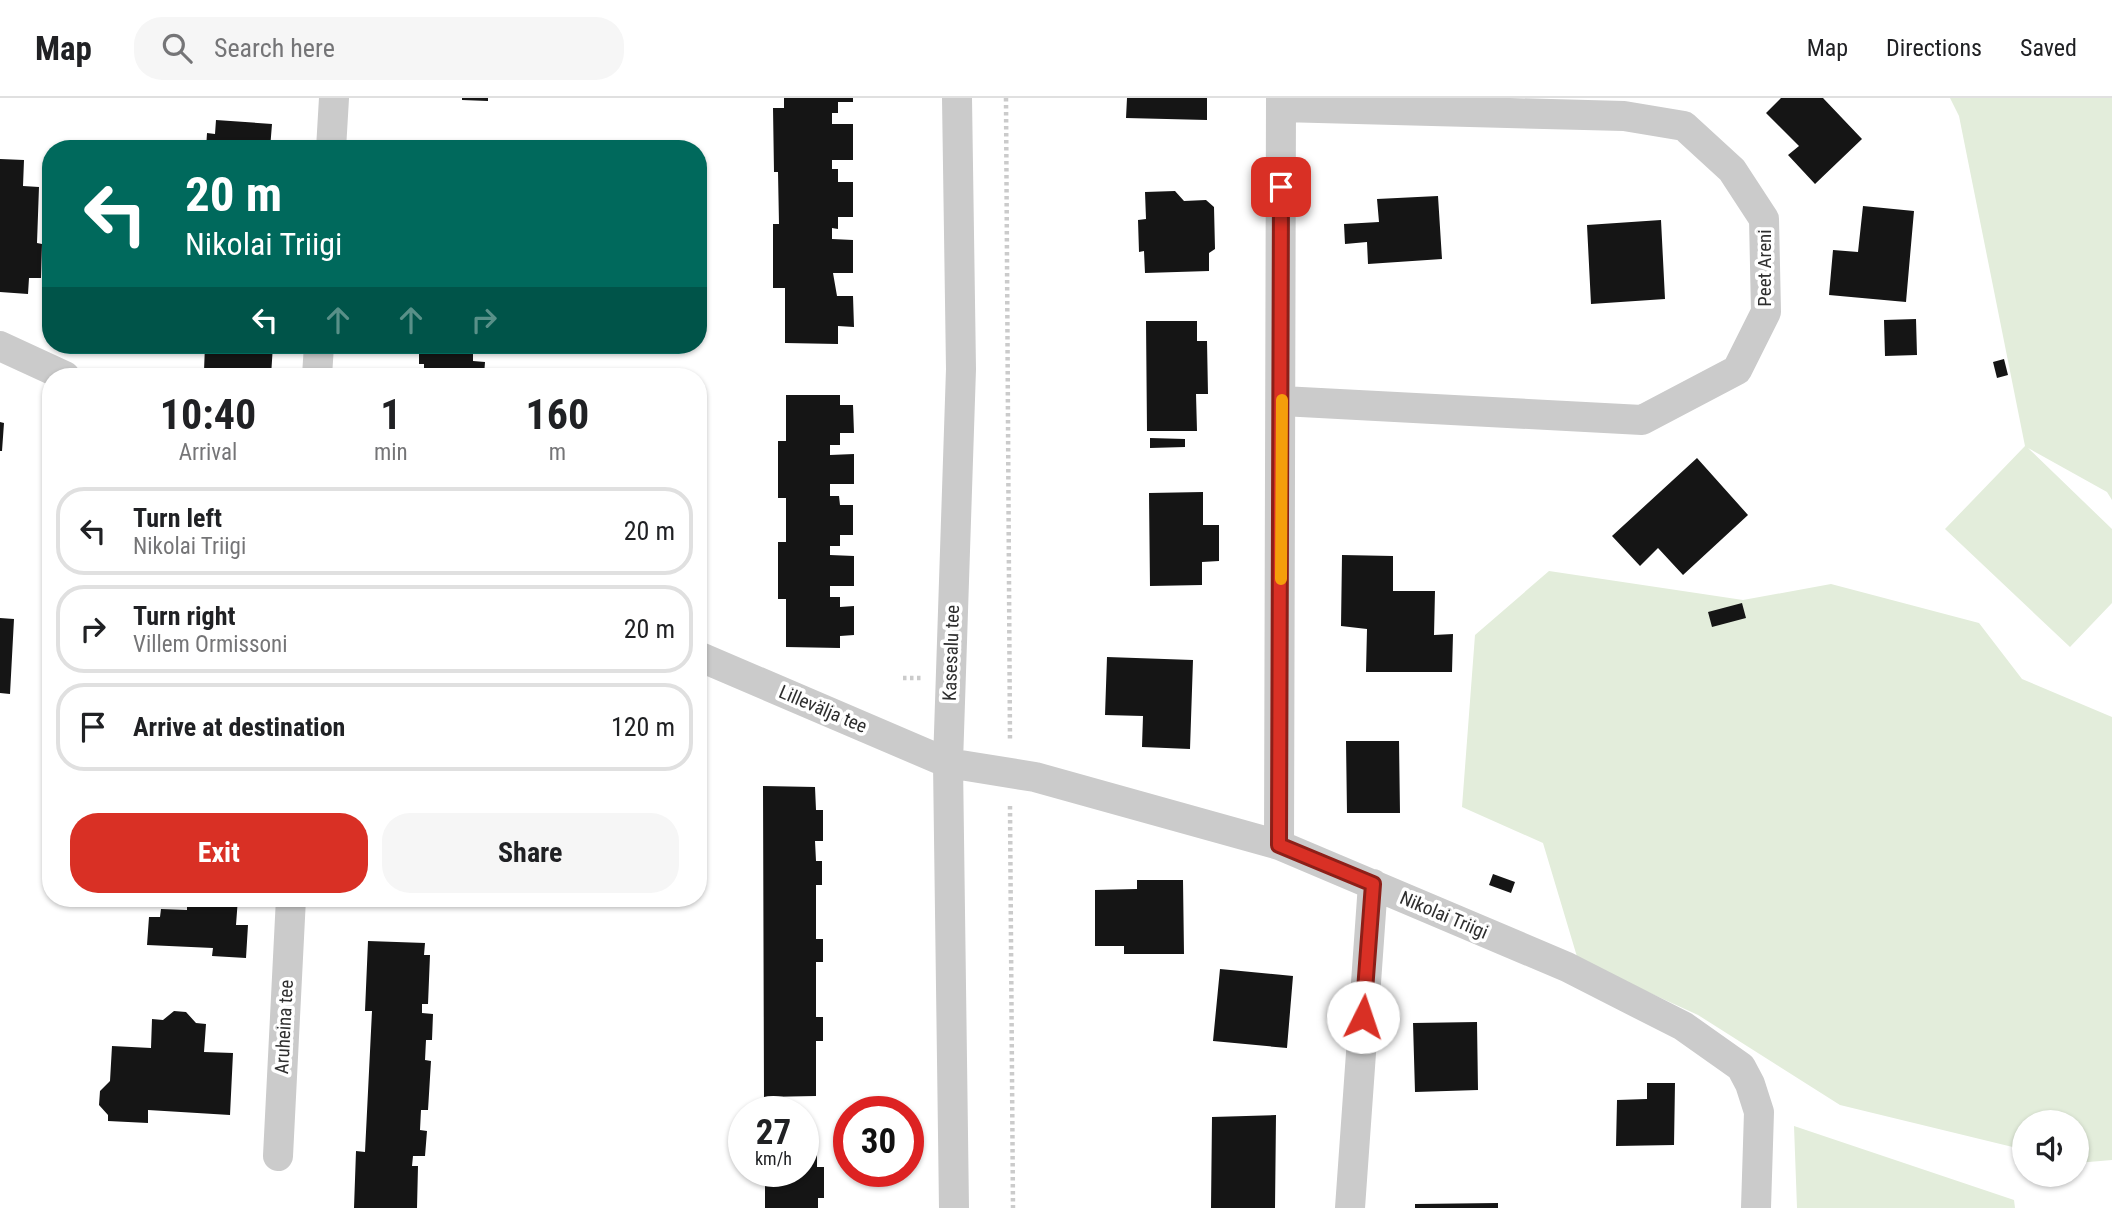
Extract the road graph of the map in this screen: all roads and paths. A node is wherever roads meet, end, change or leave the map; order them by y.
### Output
1 (334, 98) edge
2 (957, 98) edge
3 (1006, 98) edge
4 (1281, 102) edge
5 (332, 140) edge
6 (0, 346) edge
7 (48, 368) edge
8 (1282, 401) junction
9 (707, 660) edge
10 (947, 763) junction
11 (1010, 772) junction
12 (1279, 845) junction
13 (1373, 884) junction
14 (291, 907) edge
15 (278, 1156) dead end
16 (954, 1208) edge
17 (1013, 1208) edge
18 (1350, 1208) edge
19 (1756, 1208) edge

1 - 5 street
2 - 10 street, Kasesalu tee
3 - 11 path
4 - 8 street
4 - 8 street, Peet Areni
6 - 7 street
8 - 12 street
9 - 10 street, Lillevälja tee
10 - 11 street, Nikolai Triigi
10 - 16 street, Kasesalu tee
11 - 12 street, Nikolai Triigi
11 - 17 path
12 - 13 street, Nikolai Triigi
13 - 18 street
13 - 19 street, Nikolai Triigi
14 - 15 street, Aruheina tee

